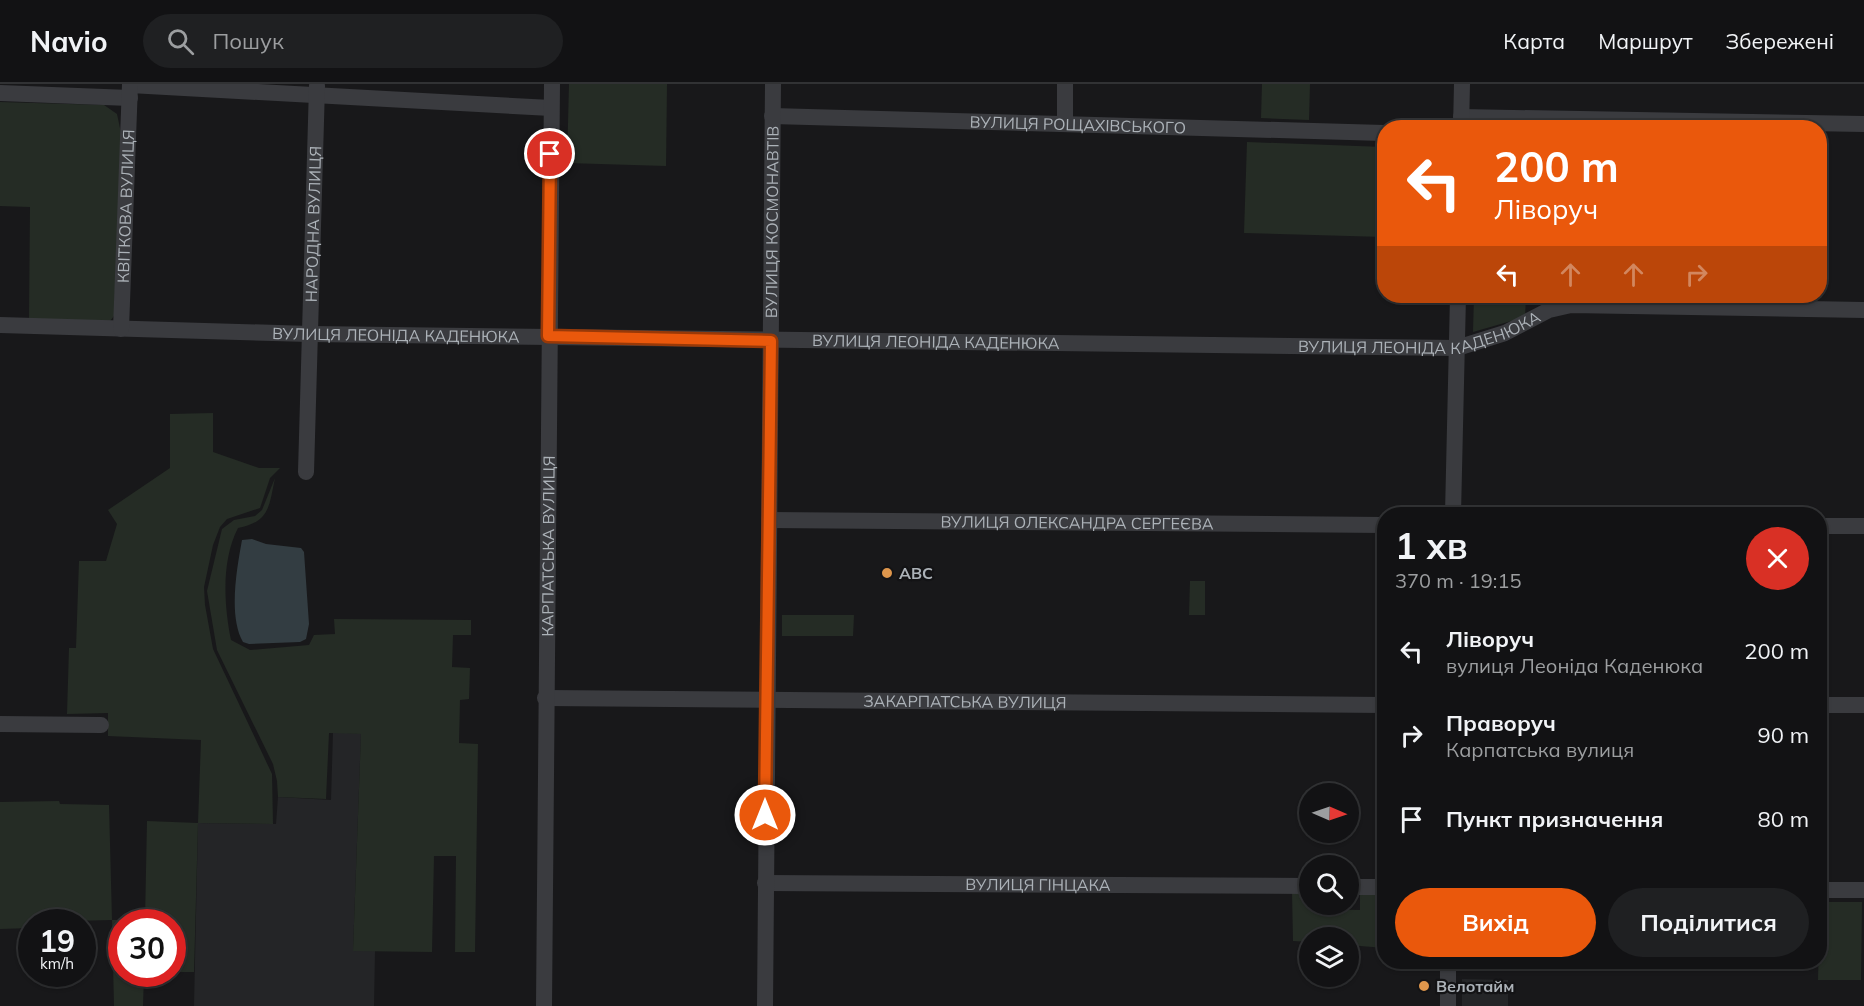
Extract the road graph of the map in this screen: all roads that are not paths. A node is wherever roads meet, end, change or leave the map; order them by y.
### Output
1 (552, 84) edge
2 (773, 84) edge
3 (1065, 84) edge
4 (1462, 84) edge
5 (130, 89) edge
6 (317, 90) edge
7 (0, 93) edge
8 (551, 108) junction
9 (772, 117) junction
10 (1461, 120) edge
11 (1065, 123) junction
12 (1827, 124) edge
13 (1864, 124) edge
14 (1377, 133) edge
15 (1458, 303) edge
16 (1864, 310) edge
17 (0, 325) edge
18 (121, 329) junction
19 (310, 334) junction
20 (548, 336) junction
21 (771, 341) junction
22 (1457, 348) junction
23 (306, 472) dead end
24 (1453, 507) edge
25 (769, 520) junction
26 (1377, 525) edge
27 (1827, 526) edge
28 (1864, 526) edge
29 (545, 698) junction
30 (766, 701) junction
31 (1377, 705) edge
32 (1827, 705) edge
33 (1864, 705) edge
34 (0, 724) edge
35 (101, 725) dead end
36 (765, 883) junction
37 (1299, 886) edge
38 (1359, 887) edge
39 (1377, 887) edge
40 (1827, 890) edge
41 (1864, 890) edge
42 (1448, 969) edge
43 (544, 1006) edge
44 (765, 1006) edge
45 (1448, 1006) edge

1 - 8 street, КАРПАТСЬКА ВУЛИЦЯ
2 - 9 street, ВУЛИЦЯ КОСМОНАВТІВ
3 - 11 street
4 - 10 street
5 - 6 street
5 - 7 street
5 - 18 street, КВІТКОВА ВУЛИЦЯ
6 - 8 street
6 - 19 street, НАРОДНА ВУЛИЦЯ
8 - 20 street, КАРПАТСЬКА ВУЛИЦЯ
9 - 11 street, ВУЛИЦЯ РОЩАХІВСЬКОГО
9 - 21 street, ВУЛИЦЯ КОСМОНАВТІВ
11 - 14 street, ВУЛИЦЯ РОЩАХІВСЬКОГО
12 - 13 street
15 - 22 street
16 - 22 street, ВУЛИЦЯ ЛЕОНІДА КАДЕНЮКА
17 - 18 street, ВУЛИЦЯ ЛЕОНІДА КАДЕНЮКА
18 - 19 street, ВУЛИЦЯ ЛЕОНІДА КАДЕНЮКА
19 - 20 street, ВУЛИЦЯ ЛЕОНІДА КАДЕНЮКА
19 - 23 street, НАРОДНА ВУЛИЦЯ
20 - 21 street, ВУЛИЦЯ ЛЕОНІДА КАДЕНЮКА
20 - 29 street, КАРПАТСЬКА ВУЛИЦЯ
21 - 22 street, ВУЛИЦЯ ЛЕОНІДА КАДЕНЮКА
21 - 25 street, ВУЛИЦЯ КОСМОНАВТІВ
22 - 24 street
25 - 26 street, ВУЛИЦЯ ОЛЕКСАНДРА СЕРГЕЄВА
25 - 30 street, ВУЛИЦЯ КОСМОНАВТІВ
27 - 28 street
29 - 30 street, ЗАКАРПАТСЬКА ВУЛИЦЯ
29 - 43 street, КАРПАТСЬКА ВУЛИЦЯ
30 - 31 street, ЗАКАРПАТСЬКА ВУЛИЦЯ
30 - 36 street, ВУЛИЦЯ КОСМОНАВТІВ
32 - 33 street
34 - 35 street
36 - 37 street, ВУЛИЦЯ ГІНЦАКА
36 - 44 street, ВУЛИЦЯ КОСМОНАВТІВ
38 - 39 street
40 - 41 street
42 - 45 street

